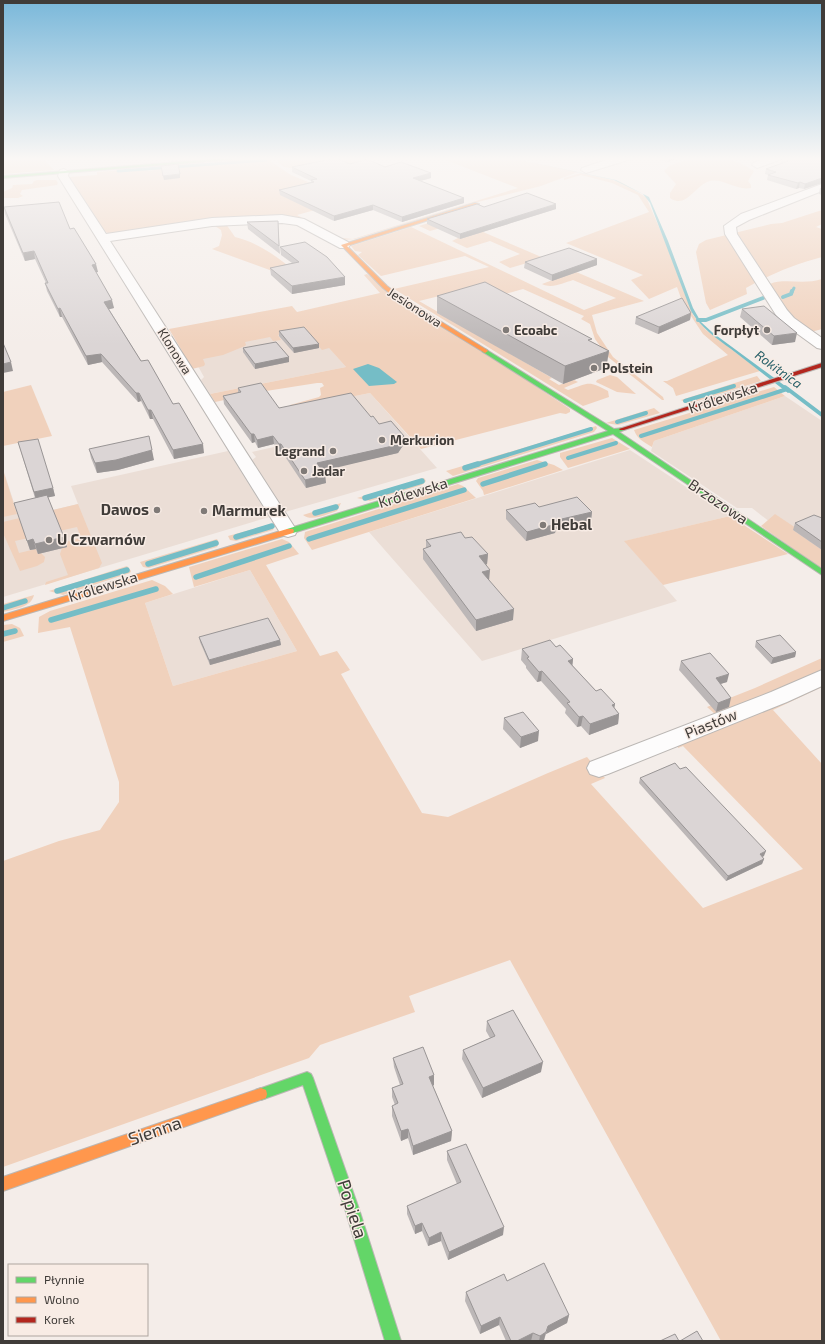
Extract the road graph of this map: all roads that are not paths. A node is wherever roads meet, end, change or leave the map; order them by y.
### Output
1 (91, 220) edge
2 (265, 220) edge
3 (286, 220) edge
4 (426, 220) edge
5 (740, 220) edge
6 (103, 238) junction
7 (344, 245) junction
8 (822, 345) edge
9 (822, 365) edge
10 (614, 432) junction
11 (288, 531) junction
12 (822, 573) edge
13 (3, 618) edge
14 (822, 677) edge
15 (599, 768) dead end
16 (307, 1078) joint
17 (3, 1184) edge
18 (393, 1341) edge

1 - 6 street, Klonowa
2 - 6 street
3 - 7 street
4 - 7 street
5 - 8 street
6 - 11 street, Klonowa
7 - 10 street, Jesionowa
9 - 10 street, Królewska
10 - 11 street, Królewska
10 - 12 street, Brzozowa
11 - 13 street, Królewska
14 - 15 street, Piastów
16 - 17 street, Sienna
16 - 18 street, Popiela

